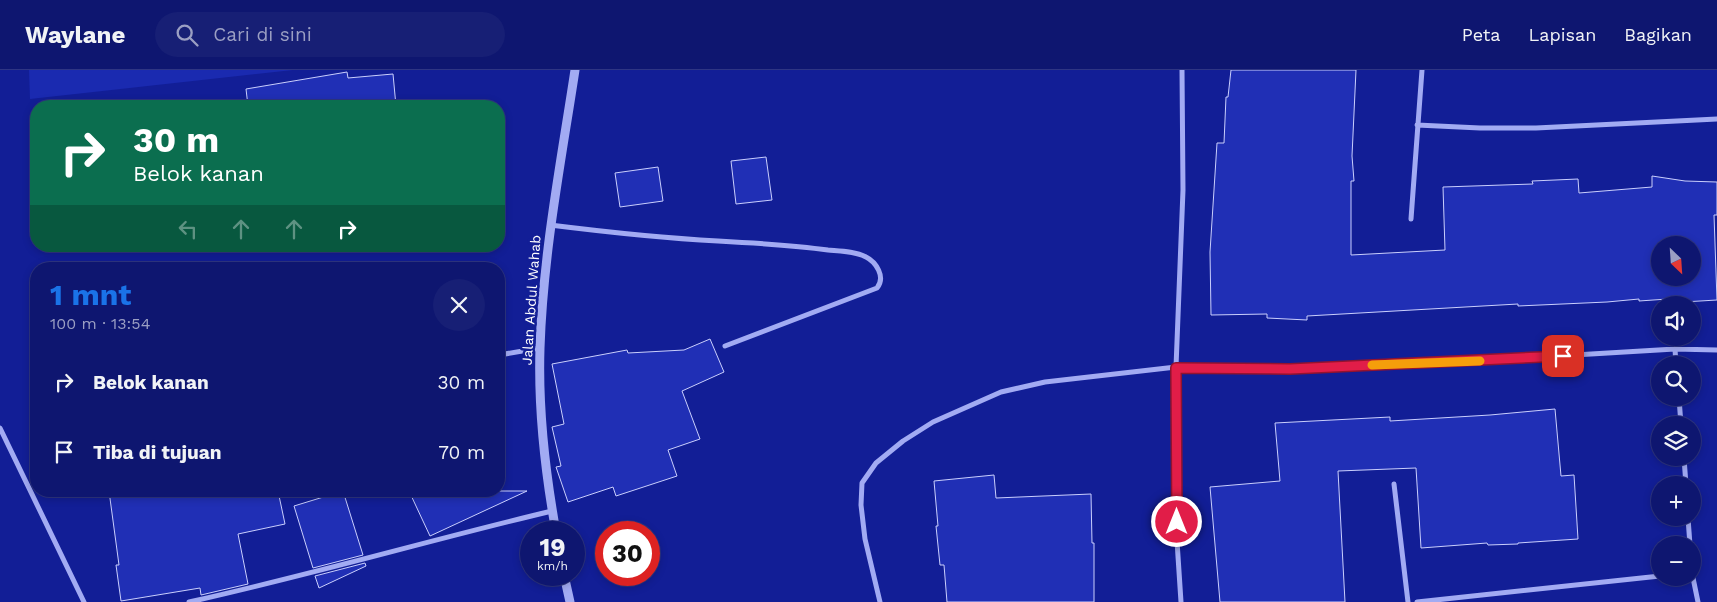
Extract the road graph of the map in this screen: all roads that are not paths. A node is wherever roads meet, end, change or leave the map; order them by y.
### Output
1 (575, 70) edge
2 (1182, 70) edge
3 (1422, 70) edge
4 (1717, 119) edge
5 (1417, 125) junction
6 (1411, 218) dead end
7 (550, 225) junction
8 (725, 346) dead end
9 (540, 348) junction
10 (1675, 349) junction
11 (1717, 350) edge
12 (505, 354) edge
13 (1675, 356) edge
14 (1176, 368) junction
15 (0, 428) edge
16 (1394, 484) dead end
17 (30, 490) edge
18 (33, 497) edge
19 (552, 511) junction
20 (554, 521) edge
21 (1651, 577) edge
22 (566, 586) edge
23 (1695, 586) edge
24 (84, 602) edge
25 (189, 602) edge
26 (570, 602) edge
27 (880, 602) edge
28 (1181, 602) edge
29 (1408, 602) edge
30 (1417, 602) edge
31 (1698, 602) edge

1 - 7 street, Jalan Abdul Wahab
2 - 14 street
3 - 5 street
4 - 5 street
5 - 6 street
7 - 8 street
7 - 9 street, Jalan Abdul Wahab
9 - 12 street
9 - 19 street, Jalan Abdul Wahab
10 - 11 street
10 - 13 street
10 - 14 street
14 - 27 street
14 - 28 street
15 - 17 street
16 - 29 street
18 - 24 street
19 - 20 street, Jalan Abdul Wahab
19 - 25 street
21 - 30 street
22 - 26 street
23 - 31 street

